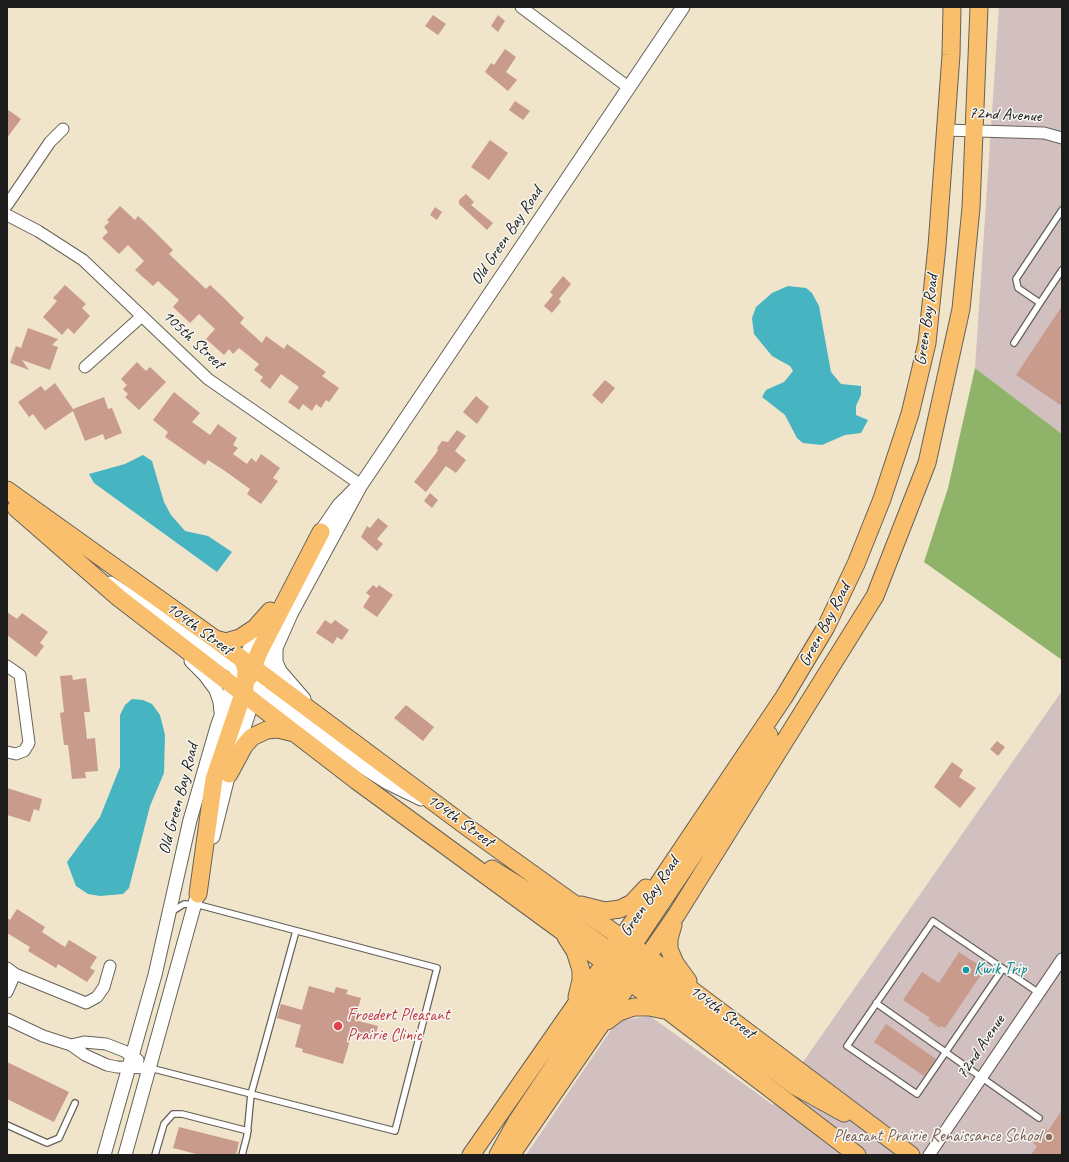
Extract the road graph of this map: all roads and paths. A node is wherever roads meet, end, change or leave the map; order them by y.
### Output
1 (521, 7) edge
2 (683, 7) edge
3 (952, 7) edge
4 (979, 7) edge
5 (628, 87) junction
6 (63, 129) dead end
7 (945, 130) junction
8 (975, 130) junction
9 (1062, 138) edge
10 (7, 205) edge
11 (1062, 210) edge
12 (7, 215) edge
13 (1062, 270) edge
14 (1040, 303) junction
15 (142, 316) junction
16 (1014, 343) dead end
17 (85, 367) dead end
18 (361, 485) junction
19 (7, 490) edge
20 (7, 500) edge
21 (321, 532) junction
22 (84, 567) junction
23 (270, 611) junction
24 (153, 624) junction
25 (215, 639) junction
26 (277, 645) junction
27 (7, 666) edge
28 (248, 680) junction
29 (793, 682) junction
30 (319, 717) junction
31 (220, 718) junction
32 (298, 735) junction
33 (7, 752) edge
34 (229, 774) junction
35 (440, 806) junction
36 (439, 842) junction
37 (674, 861) junction
38 (196, 899) junction
39 (574, 903) junction
40 (169, 914) junction
41 (678, 914) junction
42 (296, 931) junction
43 (561, 931) junction
44 (648, 956) junction
45 (1062, 959) edge
46 (623, 960) junction
47 (110, 966) dead end
48 (1002, 970) junction
49 (11, 971) edge
50 (7, 992) edge
51 (696, 993) junction
52 (1038, 994) junction
53 (876, 1003) junction
54 (575, 1004) junction
55 (667, 1011) junction
56 (7, 1019) edge
57 (597, 1031) junction
58 (71, 1045) junction
59 (946, 1051) junction
60 (130, 1062) junction
61 (150, 1068) junction
62 (981, 1077) junction
63 (251, 1094) junction
64 (75, 1103) dead end
65 (1039, 1118) dead end
66 (7, 1125) edge
67 (877, 1129) junction
68 (248, 1131) junction
69 (104, 1155) edge
70 (125, 1155) edge
71 (155, 1155) edge
72 (242, 1155) edge
73 (471, 1155) edge
74 (498, 1155) edge
75 (511, 1155) edge
76 (857, 1155) edge
77 (911, 1155) edge
78 (929, 1155) edge

1 - 5 street
2 - 5 street, Old Green Bay Road
3 - 7 main road, Green Bay Road
4 - 8 main road, Green Bay Road
5 - 18 street, Old Green Bay Road
6 - 10 street
7 - 8 street, 72nd Avenue
7 - 29 main road, Green Bay Road
8 - 9 street, 72nd Avenue
8 - 41 main road, Green Bay Road
11 - 14 lane
12 - 15 street, 105th Street
13 - 14 lane
14 - 16 lane
15 - 17 street
15 - 18 street, 105th Street
18 - 21 street, Old Green Bay Road
18 - 26 street, Old Green Bay Road
19 - 25 main road, 104th Street
20 - 22 main road, 104th Street
21 - 23 street, Old Green Bay Road
21 - 28 main road
22 - 24 main road, 104th Street
22 - 28 street
23 - 25 main road
23 - 28 street, Old Green Bay Road
24 - 28 main road, 104th Street
24 - 31 street
25 - 28 main road, 104th Street
26 - 28 street, Old Green Bay Road
26 - 30 street
27 - 33 street
28 - 30 main road, 104th Street
28 - 31 street, Old Green Bay Road
28 - 32 main road, 104th Street
28 - 34 street, Old Green Bay Road
28 - 35 street
28 - 38 main road
29 - 37 main road, Green Bay Road
29 - 46 main road
30 - 35 main road, 104th Street
31 - 40 street, Old Green Bay Road
32 - 34 main road
32 - 36 main road, 104th Street
34 - 38 street, Old Green Bay Road
35 - 39 main road, 104th Street
36 - 43 main road, 104th Street
36 - 46 main road
37 - 39 main road
37 - 46 main road, Green Bay Road
38 - 40 lane
38 - 42 lane
38 - 61 street, Old Green Bay Road
39 - 46 main road, 104th Street
40 - 60 street, Old Green Bay Road
41 - 44 main road, Green Bay Road
41 - 51 main road
42 - 63 lane
42 - 63 lane
43 - 46 main road, 104th Street
43 - 54 main road
44 - 46 main road, Green Bay Road
44 - 51 main road, 104th Street
45 - 52 street, 72nd Avenue
46 - 54 main road, Green Bay Road
46 - 55 main road, 104th Street
46 - 57 main road, Green Bay Road
46 - 67 main road
46 - 74 main road
47 - 49 street
48 - 52 lane
48 - 53 lane
48 - 59 lane
49 - 50 street
51 - 67 main road, 104th Street
52 - 62 street, 72nd Avenue
53 - 59 lane
53 - 59 lane
54 - 73 main road, Green Bay Road
55 - 57 main road
55 - 76 main road, 104th Street
56 - 58 street
57 - 75 main road, Green Bay Road
58 - 60 street
58 - 60 street
59 - 62 lane
60 - 61 street
60 - 69 street, Old Green Bay Road
61 - 63 lane
61 - 70 street, Old Green Bay Road
62 - 65 lane
62 - 78 street, 72nd Avenue
63 - 68 lane
64 - 66 lane
67 - 77 main road, 104th Street
68 - 71 lane
68 - 72 lane

